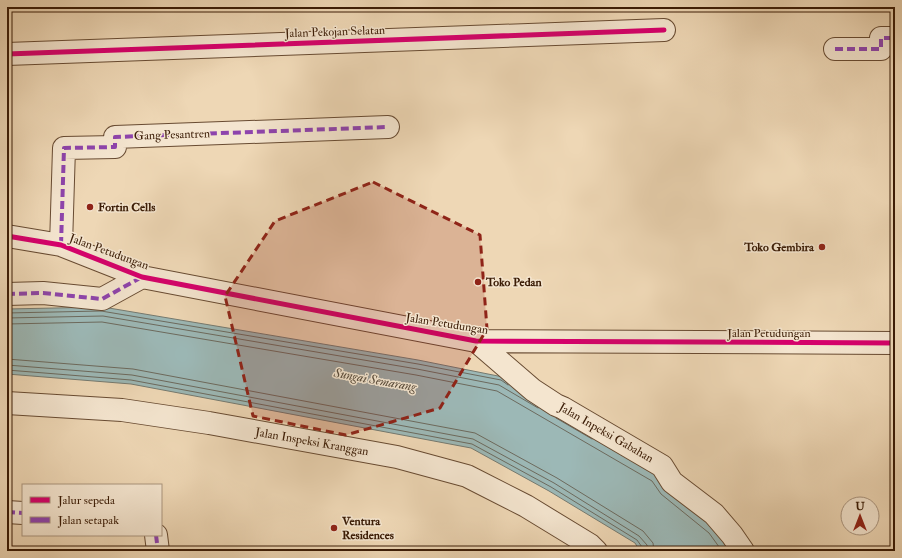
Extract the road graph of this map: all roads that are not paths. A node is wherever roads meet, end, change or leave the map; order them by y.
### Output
1 (664, 30) dead end
2 (895, 38) edge
3 (835, 49) dead end
4 (7, 54) edge
5 (388, 127) dead end
6 (7, 236) edge
7 (61, 245) junction
8 (142, 277) junction
9 (7, 294) edge
10 (476, 341) junction
11 (895, 343) edge
12 (7, 403) edge
13 (7, 512) edge
14 (22, 513) edge
15 (156, 536) edge
16 (158, 551) edge
17 (596, 551) edge
18 (743, 551) edge

1 - 4 street, Jalan Pekojan Selatan
2 - 3 street
5 - 7 street, Gang Pesantren
6 - 7 street, Jalan Petudungan
7 - 8 street, Jalan Petudungan
8 - 9 street, Jalan Petudungan
8 - 10 street, Jalan Petudungan
10 - 11 street, Jalan Petudungan
10 - 18 street, Jalan Inpeksi Gabahan
12 - 17 street, Jalan Inspeksi Kranggan
13 - 14 street
15 - 16 street

